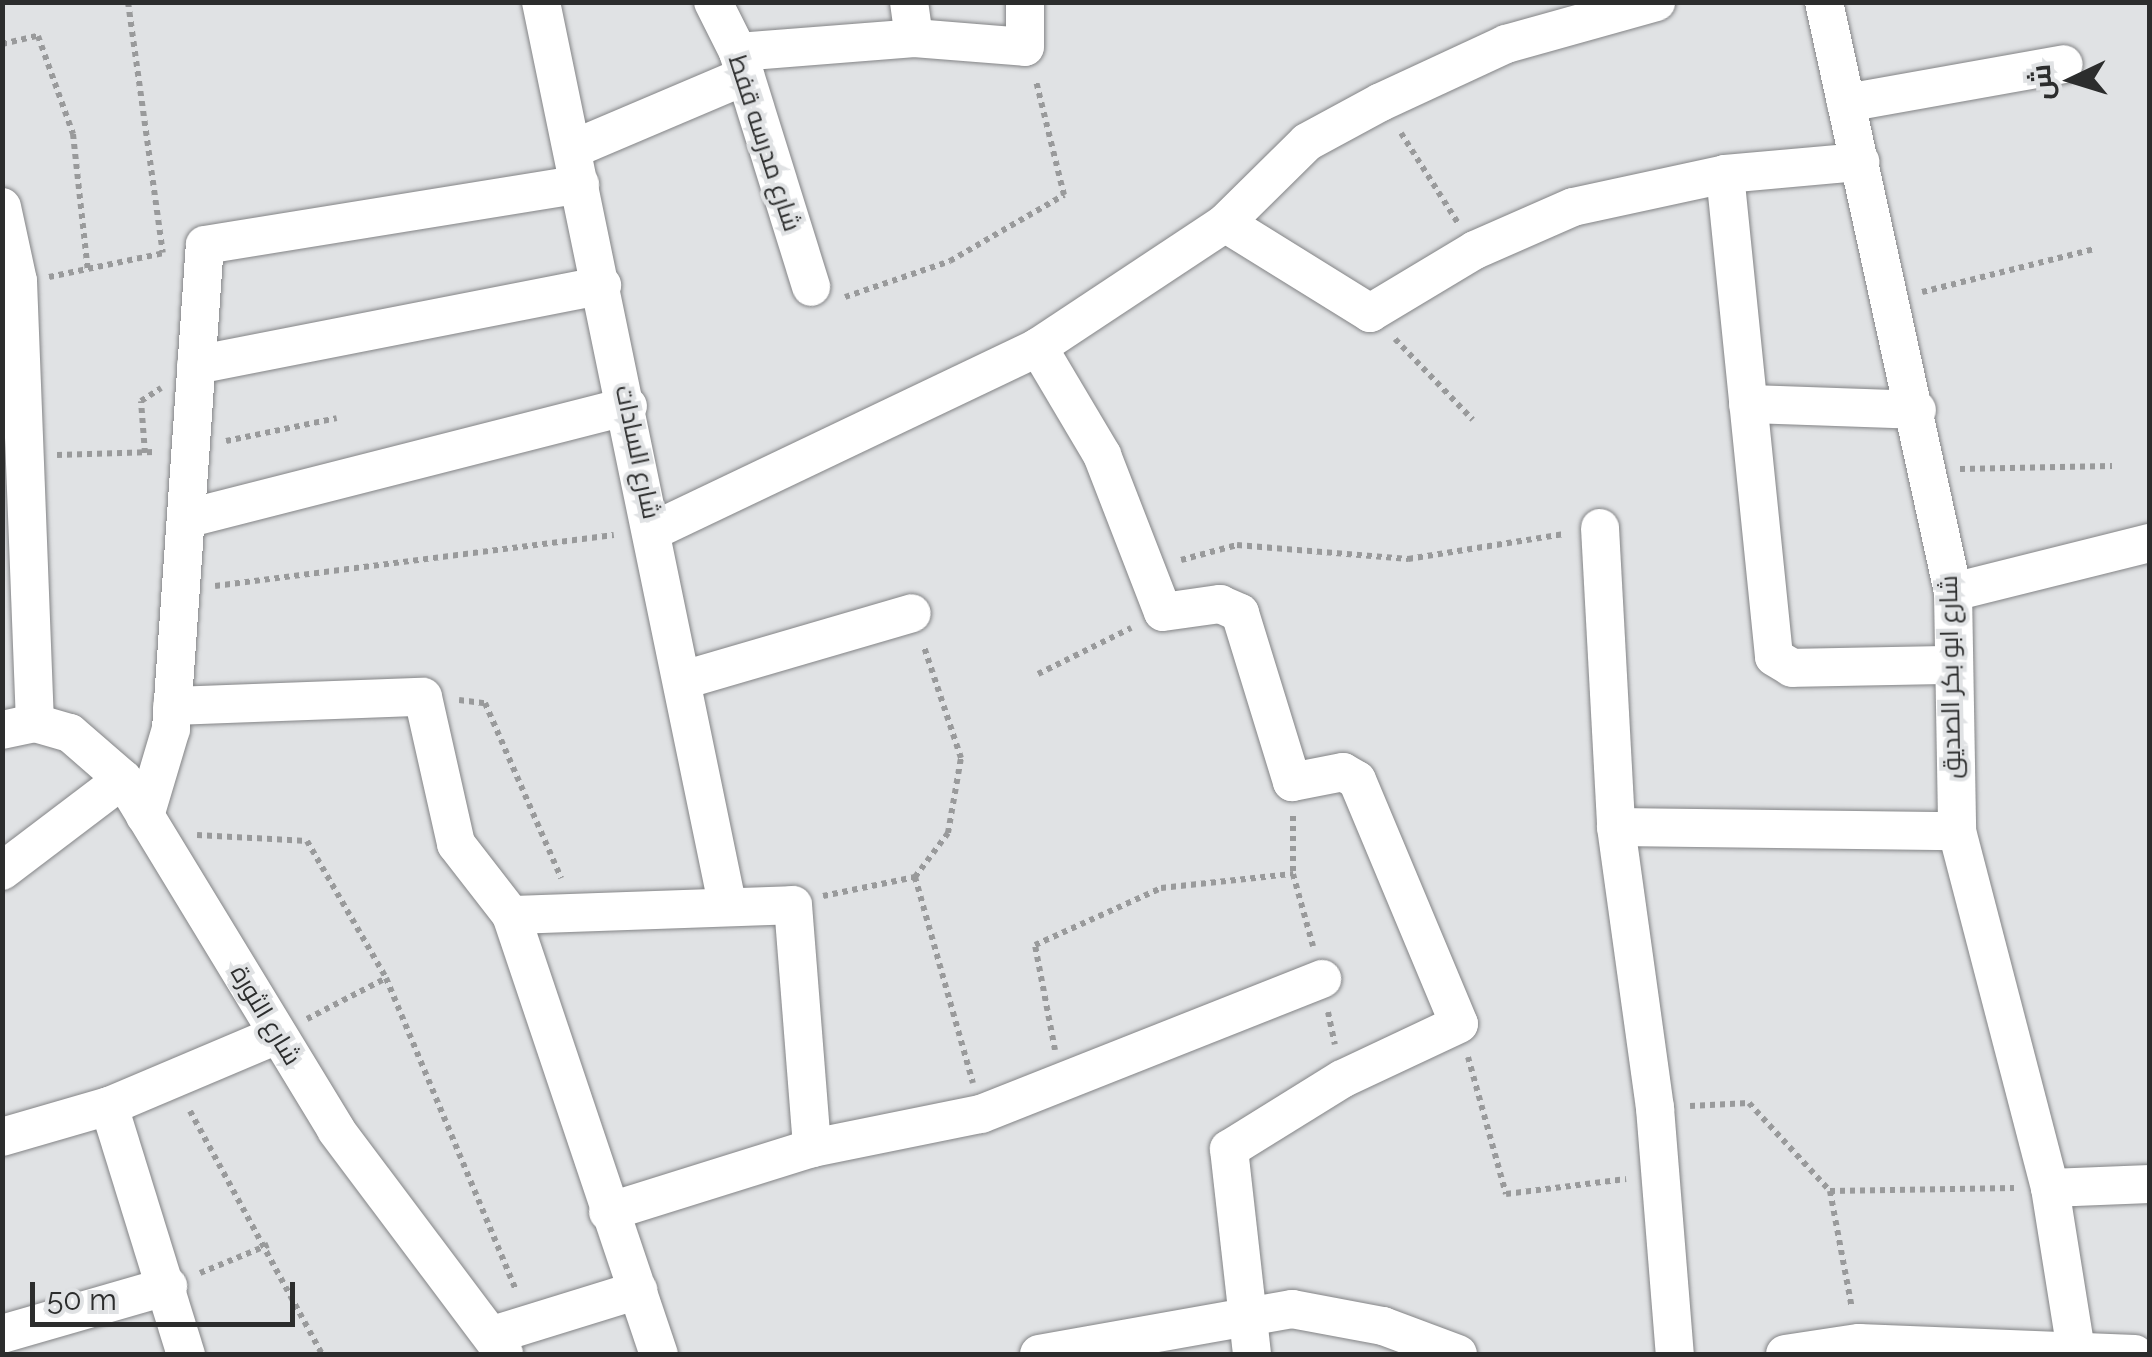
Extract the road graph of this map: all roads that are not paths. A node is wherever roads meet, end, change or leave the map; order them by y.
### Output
1 (541, 2) edge
2 (713, 2) edge
3 (1025, 2) edge
4 (1656, 2) edge
5 (1824, 2) edge
6 (911, 20) edge
7 (741, 64) junction
8 (2064, 64) dead end
9 (1846, 103) junction
10 (1860, 162) junction
11 (576, 167) junction
12 (1725, 174) junction
13 (2, 207) edge
14 (1226, 223) junction
15 (602, 285) junction
16 (811, 286) road end
17 (1038, 347) junction
18 (12, 360) edge
19 (196, 365) junction
20 (1748, 404) junction
21 (628, 406) junction
22 (1917, 410) junction
23 (190, 518) junction
24 (1600, 528) road end
25 (655, 530) junction
26 (2150, 543) edge
27 (1953, 592) junction
28 (912, 613) road end
29 (1952, 664) junction
30 (687, 679) junction
31 (172, 706) junction
32 (19, 726) edge
33 (122, 779) junction
34 (1616, 826) junction
35 (154, 830) junction
36 (1958, 831) junction
37 (2, 871) edge
38 (727, 902) junction
39 (511, 915) junction
40 (1322, 979) road end
41 (277, 1035) junction
42 (109, 1106) junction
43 (2, 1137) edge
44 (812, 1148) junction
45 (2150, 1184) edge
46 (2050, 1188) junction
47 (608, 1212) junction
48 (168, 1286) junction
49 (638, 1290) junction
50 (1246, 1315) junction
51 (2, 1334) edge
52 (510, 1337) edge
53 (1860, 1349) edge
54 (1996, 1350) edge
55 (2076, 1350) junction
56 (186, 1354) edge
57 (659, 1354) edge
58 (1039, 1354) edge
59 (1252, 1354) edge
60 (1458, 1354) edge
61 (1675, 1354) edge
62 (1785, 1354) edge
63 (2135, 1354) edge

1 - 11 street, شارع السادات
2 - 7 street, شارع مدرسه قفط
3 - 6 street
4 - 14 street
5 - 9 street, شارع ابو بكر الصديق
6 - 7 street
7 - 11 street
7 - 16 street, شارع مدرسه قفط
8 - 9 street
9 - 10 street, شارع ابو بكر الصديق
10 - 12 street
10 - 22 street, شارع ابو بكر الصديق
11 - 15 street, شارع السادات
11 - 19 street
12 - 14 street
12 - 20 street
13 - 18 street
14 - 17 street
15 - 19 street
15 - 21 street, شارع السادات
17 - 25 street
17 - 50 street
18 - 32 street
19 - 23 street
20 - 22 street
20 - 29 street
21 - 23 street
21 - 25 street, شارع السادات
22 - 27 street, شارع ابو بكر الصديق
23 - 31 street
24 - 34 street
25 - 30 street, شارع السادات
26 - 27 street
27 - 29 street, شارع ابو بكر الصديق
28 - 30 street
29 - 36 street, شارع ابو بكر الصديق
30 - 38 street, شارع السادات
31 - 35 street
31 - 39 street
32 - 33 street, شارع الثورة
33 - 35 street, شارع الثورة
33 - 37 street
34 - 36 street
34 - 61 street
35 - 41 street, شارع الثورة
36 - 46 street, شارع ابو بكر الصديق
38 - 39 street
38 - 44 street
39 - 47 street
40 - 44 street
41 - 42 street
41 - 52 street, شارع الثورة
42 - 43 street
42 - 48 street
44 - 47 street
45 - 46 street
46 - 55 street, شارع ابو بكر الصديق
47 - 49 street
48 - 51 street
48 - 56 street
49 - 52 street
49 - 57 street
50 - 58 street
50 - 59 street
50 - 60 street
53 - 54 street
53 - 62 street
54 - 55 street
55 - 63 street

